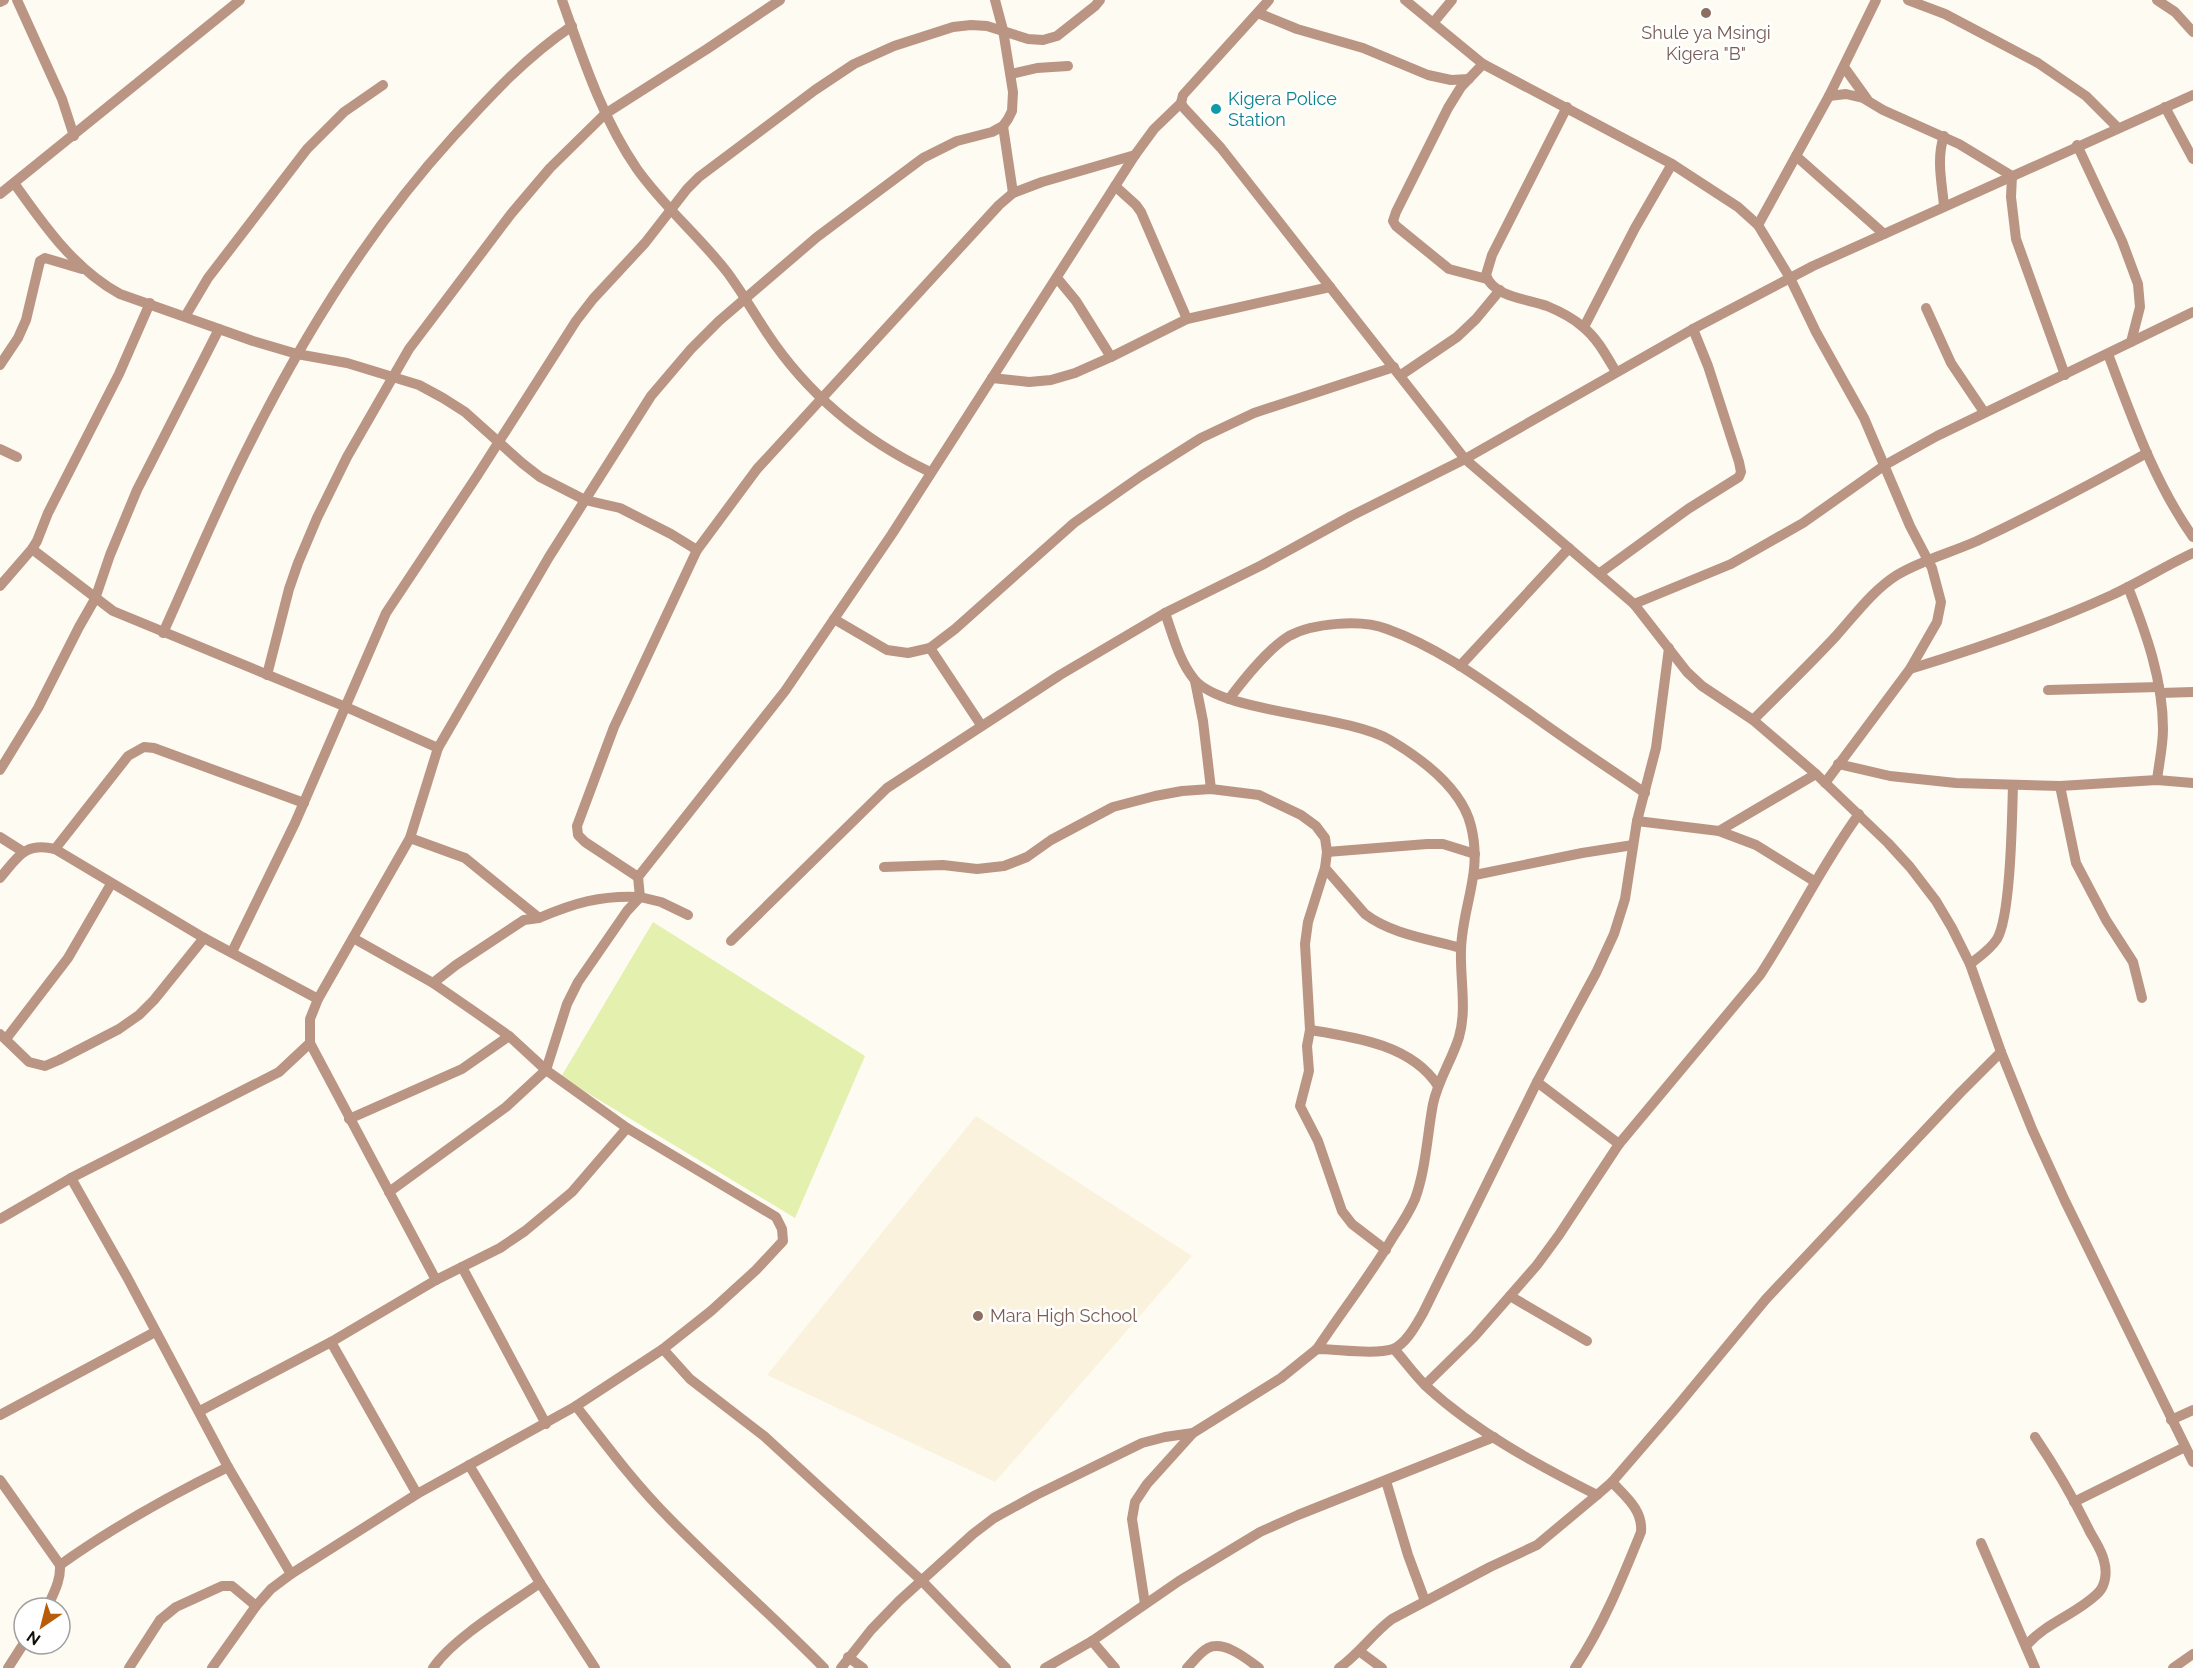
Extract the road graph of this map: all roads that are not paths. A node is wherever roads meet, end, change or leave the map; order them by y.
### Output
1 (17, 0) edge
2 (240, 0) edge
3 (562, 0) edge
4 (780, 0) edge
5 (995, 0) edge
6 (1100, 0) edge
7 (1269, 0) edge
8 (1405, 0) edge
9 (1452, 0) edge
10 (1876, 0) edge
11 (1908, 0) edge
12 (2157, 0) edge
13 (1258, 13) junction
14 (1433, 23) junction
15 (572, 26) junction
16 (1003, 30) junction
17 (2193, 32) edge
18 (1483, 64) junction
19 (1068, 66) dead end
20 (1844, 67) junction
21 (1011, 74) junction
22 (1469, 79) junction
23 (383, 85) dead end
24 (2193, 95) edge
25 (1829, 96) junction
26 (1867, 100) junction
27 (1182, 103) junction
28 (1567, 107) junction
29 (2165, 107) junction
30 (604, 114) junction
31 (1003, 126) junction
32 (2118, 128) junction
33 (74, 136) junction
34 (1944, 136) junction
35 (2077, 145) junction
36 (1135, 155) junction
37 (1796, 156) junction
38 (2193, 159) edge
39 (1672, 164) junction
40 (2012, 176) junction
41 (14, 183) junction
42 (1115, 186) junction
43 (1013, 193) junction
44 (0, 194) edge
45 (1944, 206) junction
46 (671, 212) junction
47 (1758, 225) junction
48 (1884, 234) junction
49 (82, 269) junction
50 (1057, 278) junction
51 (1790, 278) junction
52 (1487, 279) junction
53 (1330, 287) junction
54 (1500, 290) junction
55 (746, 297) junction
56 (150, 303) junction
57 (1926, 308) dead end
58 (2192, 314) edge
59 (186, 315) junction
60 (1187, 319) junction
61 (1584, 327) junction
62 (219, 329) junction
63 (1693, 329) junction
64 (2131, 342) junction
65 (297, 354) junction
66 (2108, 354) junction
67 (1111, 357) junction
68 (0, 365) edge
69 (1397, 371) junction
70 (1616, 372) junction
71 (2065, 375) junction
72 (392, 376) junction
73 (992, 378) junction
74 (820, 399) junction
75 (1984, 412) junction
76 (498, 441) junction
77 (0, 449) edge
78 (2147, 453) junction
79 (17, 457) dead end
80 (1465, 459) junction
81 (1885, 465) junction
82 (930, 472) junction
83 (585, 500) junction
84 (2193, 537) edge
85 (1569, 548) junction
86 (32, 549) junction
87 (697, 550) junction
88 (2193, 553) edge
89 (1928, 559) junction
90 (1599, 573) junction
91 (0, 586) edge
92 (2128, 587) junction
93 (95, 599) junction
94 (1634, 604) junction
95 (1165, 613) junction
96 (834, 619) junction
97 (163, 633) junction
98 (930, 648) junction
99 (1670, 648) junction
100 (1460, 666) junction
101 (1910, 669) junction
102 (267, 675) junction
103 (1195, 681) junction
104 (2048, 690) dead end
105 (2159, 690) junction
106 (2193, 692) edge
107 (1228, 699) junction
108 (346, 707) junction
109 (1753, 720) junction
110 (981, 725) junction
111 (438, 748) junction
112 (1838, 764) junction
113 (0, 770) edge
114 (1816, 774) junction
115 (2157, 780) junction
116 (1825, 783) junction
117 (2193, 783) edge
118 (2013, 785) junction
119 (2060, 786) junction
120 (1211, 789) junction
121 (1645, 793) junction
122 (304, 803) junction
123 (1859, 814) junction
124 (1637, 821) junction
125 (1719, 831) junction
126 (0, 837) edge
127 (410, 838) junction
128 (1633, 845) junction
129 (55, 849) junction
130 (22, 851) junction
131 (1327, 852) junction
132 (1475, 854) junction
133 (884, 867) dead end
134 (1325, 868) junction
135 (1475, 875) junction
136 (638, 877) junction
137 (0, 879) edge
138 (1814, 881) junction
139 (111, 884) junction
140 (640, 897) junction
141 (688, 915) dead end
142 (539, 918) junction
143 (204, 938) junction
144 (353, 938) junction
145 (731, 940) dead end
146 (1461, 948) junction
147 (232, 952) junction
148 (1970, 964) junction
149 (433, 983) junction
150 (2142, 998) dead end
151 (318, 999) junction
152 (1310, 1030) junction
153 (3, 1036) edge
154 (510, 1036) junction
155 (310, 1043) junction
156 (2001, 1052) junction
157 (546, 1070) junction
158 (1537, 1082) junction
159 (1438, 1086) junction
160 (349, 1119) junction
161 (627, 1128) junction
162 (1619, 1144) junction
163 (71, 1178) junction
164 (389, 1192) junction
165 (0, 1219) edge
166 (1386, 1250) junction
167 (462, 1267) junction
168 (436, 1280) junction
169 (1510, 1296) junction
170 (155, 1332) junction
171 (1587, 1341) dead end
172 (331, 1342) junction
173 (1394, 1348) junction
174 (663, 1349) junction
175 (1317, 1349) junction
176 (1425, 1385) junction
177 (576, 1406) junction
178 (2193, 1410) edge
179 (200, 1411) junction
180 (0, 1415) edge
181 (2171, 1420) junction
182 (546, 1424) junction
183 (1193, 1433) junction
184 (1494, 1437) junction
185 (2035, 1437) dead end
186 (2185, 1447) junction
187 (2193, 1462) edge
188 (469, 1465) junction
189 (228, 1467) junction
190 (0, 1480) edge
191 (1386, 1481) junction
192 (1612, 1482) junction
193 (417, 1494) junction
194 (1597, 1495) junction
195 (2074, 1502) junction
196 (1981, 1543) dead end
197 (60, 1565) junction
198 (291, 1574) junction
199 (922, 1581) junction
200 (540, 1583) junction
201 (52, 1596) edge
202 (1425, 1601) junction
203 (1145, 1604) junction
204 (256, 1606) junction
205 (1092, 1641) junction
206 (2026, 1646) junction
207 (1359, 1651) junction
208 (2193, 1654) edge
209 (848, 1657) junction
210 (592, 1667) edge
211 (129, 1668) edge
212 (212, 1668) edge
213 (433, 1668) edge
214 (824, 1668) edge
215 (841, 1668) edge
216 (863, 1668) edge
217 (1006, 1668) edge
218 (1045, 1668) edge
219 (1114, 1668) edge
220 (1187, 1668) edge
221 (1259, 1668) edge
222 (1339, 1668) edge
223 (1382, 1668) edge
224 (1575, 1668) edge
225 (2035, 1668) edge
226 (2174, 1668) edge

1 - 33 street
2 - 33 street
3 - 15 street
4 - 30 street
5 - 16 street
6 - 16 street
7 - 13 street
8 - 14 street
9 - 14 street
10 - 20 street
11 - 32 street
12 - 17 street
13 - 22 street
13 - 27 street
14 - 18 street
15 - 30 street
15 - 65 street
16 - 21 street
16 - 46 street
18 - 22 street
18 - 28 street
19 - 21 street
20 - 25 street
20 - 26 street
21 - 31 street
22 - 52 street
23 - 59 street
24 - 29 street
25 - 26 street
25 - 37 street
26 - 34 street
27 - 36 street
27 - 53 street
28 - 39 street
28 - 52 street
29 - 32 street
29 - 38 street
30 - 46 street
30 - 72 street
31 - 43 street
31 - 55 street
32 - 35 street
33 - 41 street
34 - 40 street
34 - 45 street
35 - 40 street
35 - 64 street
36 - 42 street
36 - 43 street
37 - 47 street
37 - 48 street
39 - 47 street
39 - 61 street
40 - 45 street
40 - 71 street
41 - 44 street
41 - 49 street
42 - 50 street
42 - 60 street
43 - 74 street
45 - 48 street
46 - 55 street
46 - 76 street
47 - 51 street
48 - 51 street
49 - 56 street
49 - 68 street
50 - 67 street
50 - 73 street
51 - 63 street
51 - 81 street
52 - 54 street
53 - 60 street
53 - 69 street
54 - 61 street
54 - 69 street
55 - 74 street
55 - 83 street
56 - 59 street
56 - 86 street
57 - 75 street
58 - 64 street
59 - 62 street
60 - 67 street
61 - 70 street
62 - 65 street
62 - 93 street
63 - 70 street
63 - 90 street
64 - 66 street
65 - 72 street
65 - 97 street
66 - 71 street
66 - 78 street
67 - 73 street
69 - 80 street
69 - 98 street
70 - 80 street
71 - 75 street
72 - 76 street
72 - 102 street
73 - 82 street
74 - 82 street
74 - 87 street
75 - 81 street
76 - 83 street
76 - 108 street
77 - 79 street
78 - 84 street
78 - 89 street
80 - 85 street
80 - 95 street
81 - 89 street
81 - 94 street
82 - 96 street
83 - 87 street
83 - 111 street
85 - 90 street
85 - 100 street
86 - 91 street
86 - 93 street
87 - 136 street
88 - 92 street
89 - 101 street
89 - 109 street
90 - 94 street
92 - 101 street
92 - 105 street
93 - 97 street
93 - 113 street
94 - 99 street
95 - 103 street
95 - 110 street
96 - 98 street
96 - 136 street
97 - 102 street
98 - 110 street
99 - 109 street
99 - 121 street
100 - 107 street
100 - 121 street
101 - 112 street
102 - 108 street
103 - 107 street
103 - 120 street
104 - 105 street
105 - 106 street
105 - 115 street
107 - 132 street
108 - 111 street
108 - 122 street
109 - 114 street
110 - 145 street
111 - 127 street
112 - 116 street
112 - 118 street
114 - 116 street
114 - 125 street
115 - 117 street
115 - 119 street
116 - 123 street
118 - 119 street
118 - 148 street
119 - 150 street
120 - 131 street
120 - 133 street
121 - 124 street
122 - 129 street
122 - 147 street
123 - 138 street
123 - 148 street
124 - 125 street
124 - 128 street
125 - 138 street
126 - 130 street
127 - 142 street
127 - 144 street
128 - 135 street
128 - 158 street
129 - 130 street
129 - 139 street
130 - 137 street
131 - 132 street
131 - 134 street
132 - 135 street
134 - 146 street
134 - 152 street
135 - 146 street
136 - 140 street
138 - 162 street
139 - 143 street
139 - 153 street
140 - 141 street
140 - 142 street
140 - 157 street
142 - 149 street
143 - 147 street
143 - 153 street
144 - 149 street
144 - 151 street
146 - 159 street
147 - 151 street
148 - 156 street
149 - 154 street
151 - 155 street
152 - 159 street
152 - 166 street
154 - 157 street
154 - 160 street
155 - 160 street
155 - 163 street
156 - 181 street
156 - 192 street
157 - 161 street
157 - 164 street
158 - 162 street
158 - 173 street
159 - 166 street
160 - 164 street
161 - 167 street
161 - 174 street
162 - 169 street
163 - 165 street
163 - 170 street
164 - 168 street
166 - 175 street
167 - 168 street
167 - 182 street
168 - 172 street
169 - 171 street
169 - 176 street
170 - 179 street
170 - 180 street
172 - 179 street
172 - 193 street
173 - 175 street
173 - 176 street
174 - 177 street
174 - 199 street
175 - 183 street
176 - 184 street
177 - 182 street
177 - 214 street
178 - 181 street
179 - 189 street
181 - 186 street
182 - 188 street
183 - 199 street
183 - 203 street
184 - 191 street
184 - 194 street
185 - 195 street
186 - 187 street
186 - 195 street
188 - 193 street
188 - 200 street
189 - 197 street
189 - 198 street
190 - 197 street
191 - 202 street
191 - 203 street
192 - 194 street
192 - 224 street
193 - 198 street
194 - 202 street
195 - 206 street
196 - 206 street
197 - 201 street
198 - 204 street
199 - 209 street
199 - 217 street
200 - 210 street
200 - 213 street
202 - 207 street
203 - 205 street
204 - 211 street
204 - 212 street
205 - 218 street
205 - 219 street
206 - 225 street
207 - 222 street
207 - 223 street
208 - 226 street
209 - 215 street
209 - 216 street
220 - 221 street

